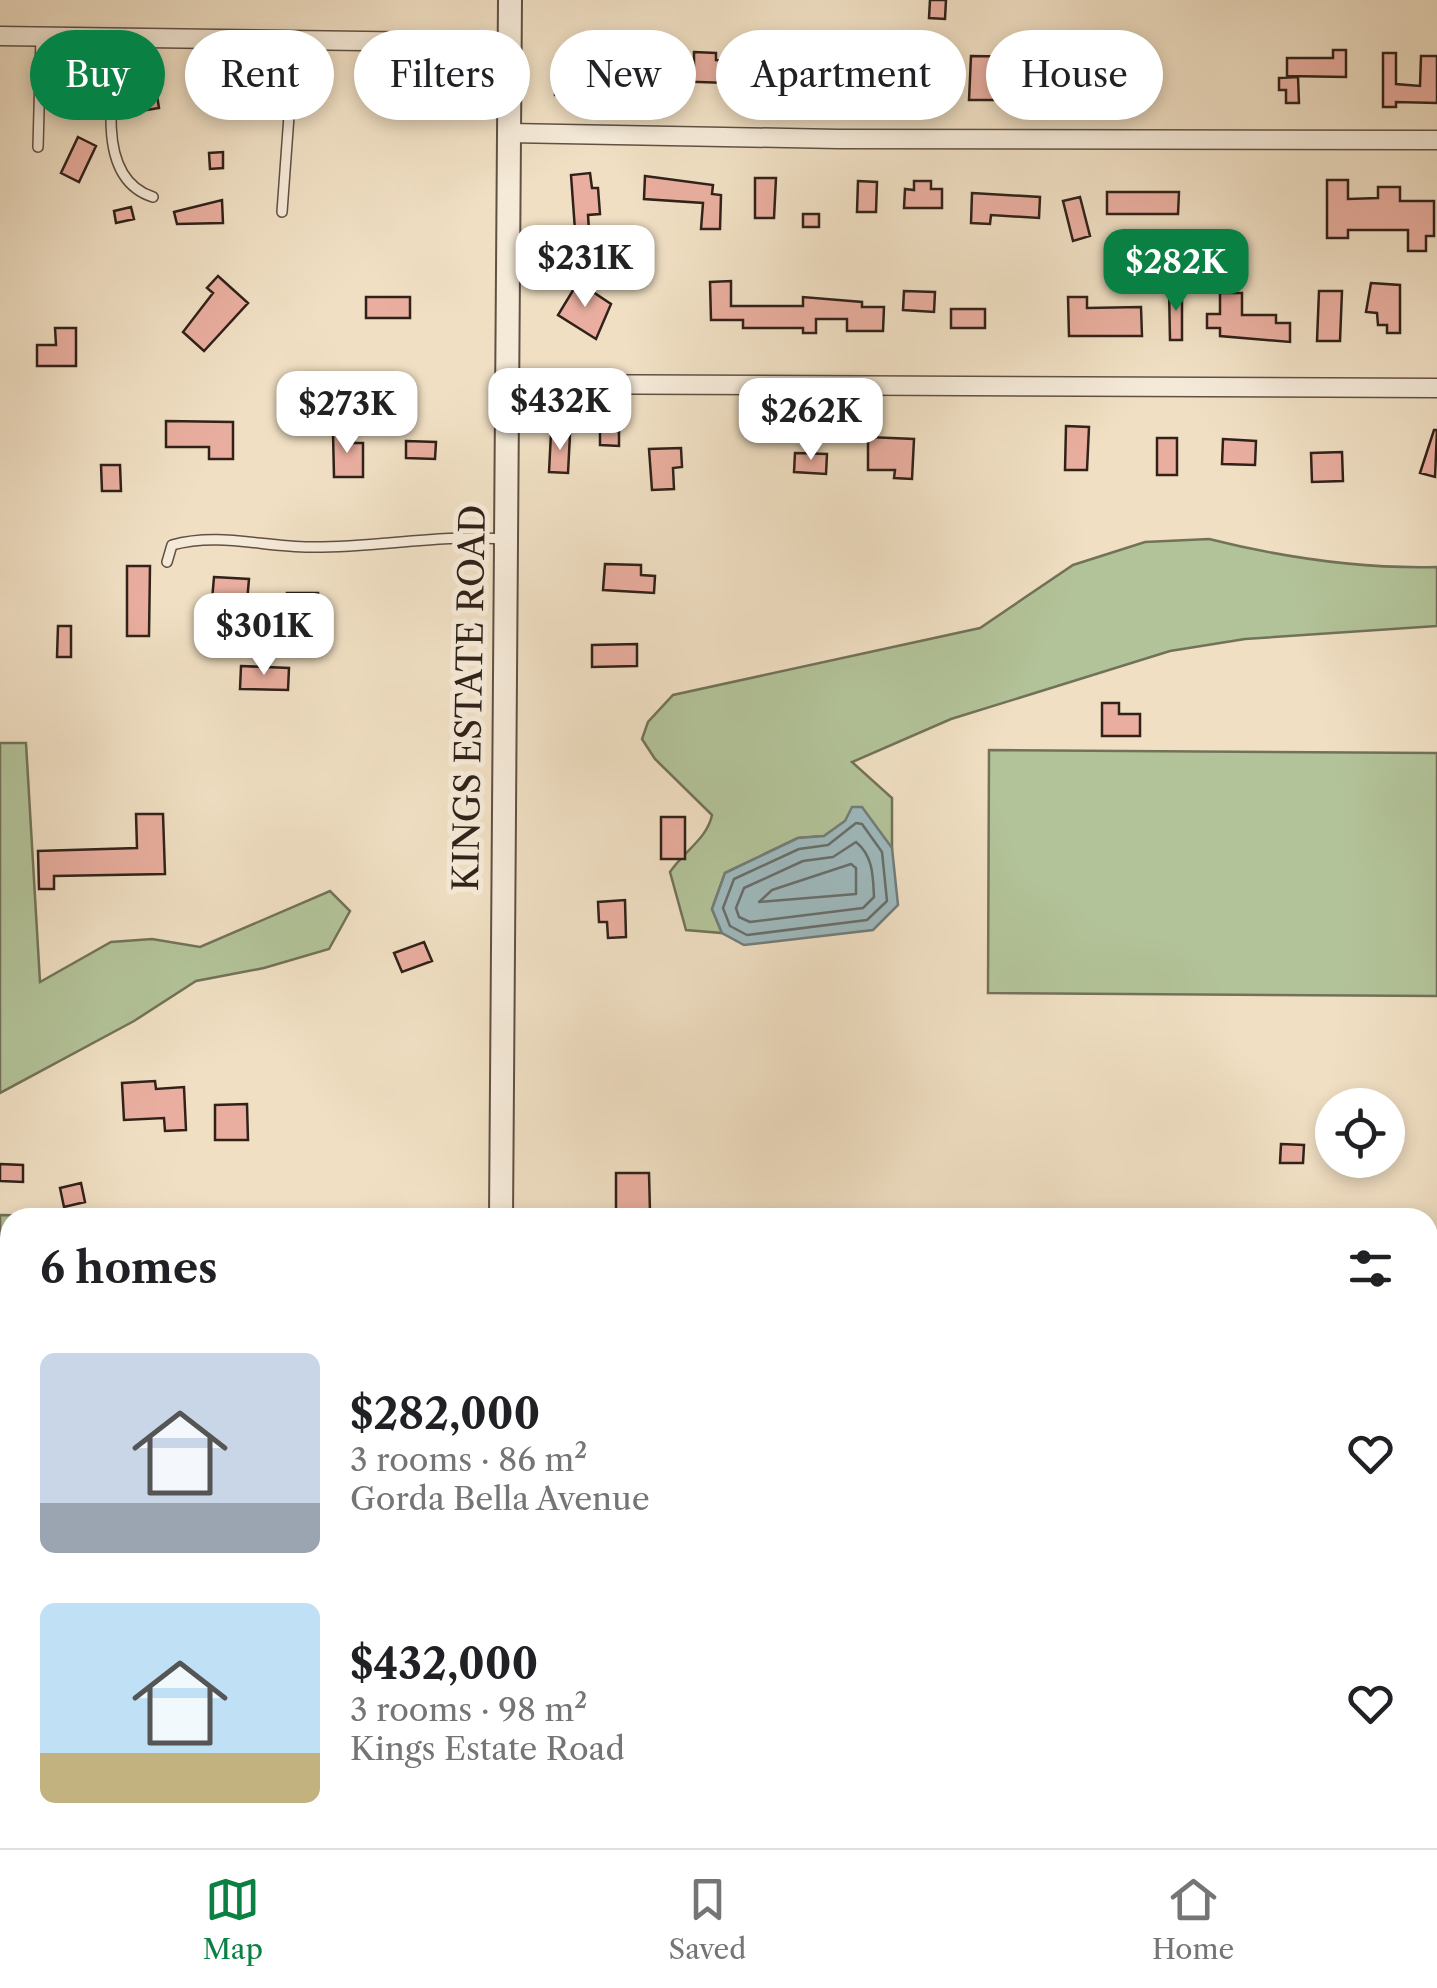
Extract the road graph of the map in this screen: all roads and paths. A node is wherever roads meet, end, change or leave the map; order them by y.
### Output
1 (510, 0) edge
2 (510, 30) edge
3 (0, 36) edge
4 (30, 36) edge
5 (39, 120) edge
6 (113, 120) edge
7 (289, 120) edge
8 (509, 120) edge
9 (509, 133) junction
10 (1437, 140) edge
11 (38, 146) dead end
12 (153, 197) dead end
13 (282, 212) dead end
14 (507, 384) junction
15 (1437, 388) edge
16 (506, 539) junction
17 (167, 562) dead end
18 (501, 1208) edge

1 - 2 street, KINGS ESTATE ROAD
3 - 4 street
5 - 11 lane
6 - 12 lane
7 - 13 lane
8 - 9 street, KINGS ESTATE ROAD
9 - 10 street
9 - 14 street, KINGS ESTATE ROAD
14 - 15 street
14 - 16 street, KINGS ESTATE ROAD
16 - 17 lane
16 - 18 street, KINGS ESTATE ROAD

